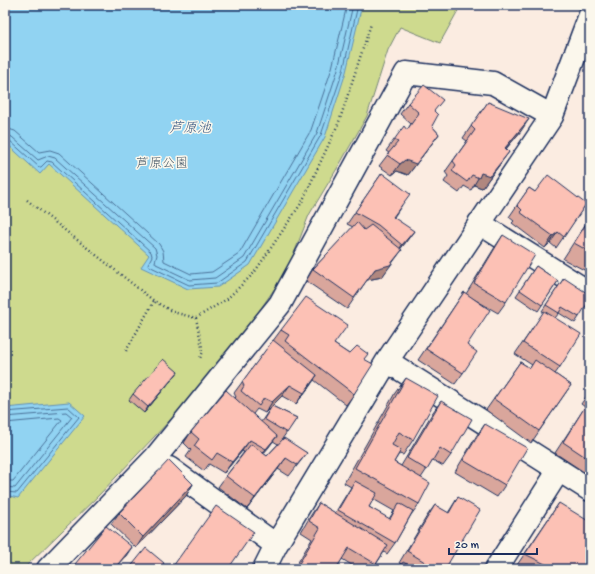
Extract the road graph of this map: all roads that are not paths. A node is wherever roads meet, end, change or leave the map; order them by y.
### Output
1 (590, 15) edge
2 (552, 116) junction
3 (479, 223) junction
4 (590, 293) edge
5 (387, 361) junction
6 (155, 458) junction
7 (559, 470) junction
8 (590, 490) edge
9 (276, 545) junction
10 (48, 569) edge
11 (264, 569) edge
12 (496, 569) edge

1 - 2 street
2 - 3 street
2 - 6 street
3 - 4 street
3 - 5 street
5 - 7 street
5 - 9 street
6 - 9 street
6 - 10 street
7 - 8 street
7 - 12 street
9 - 11 street

